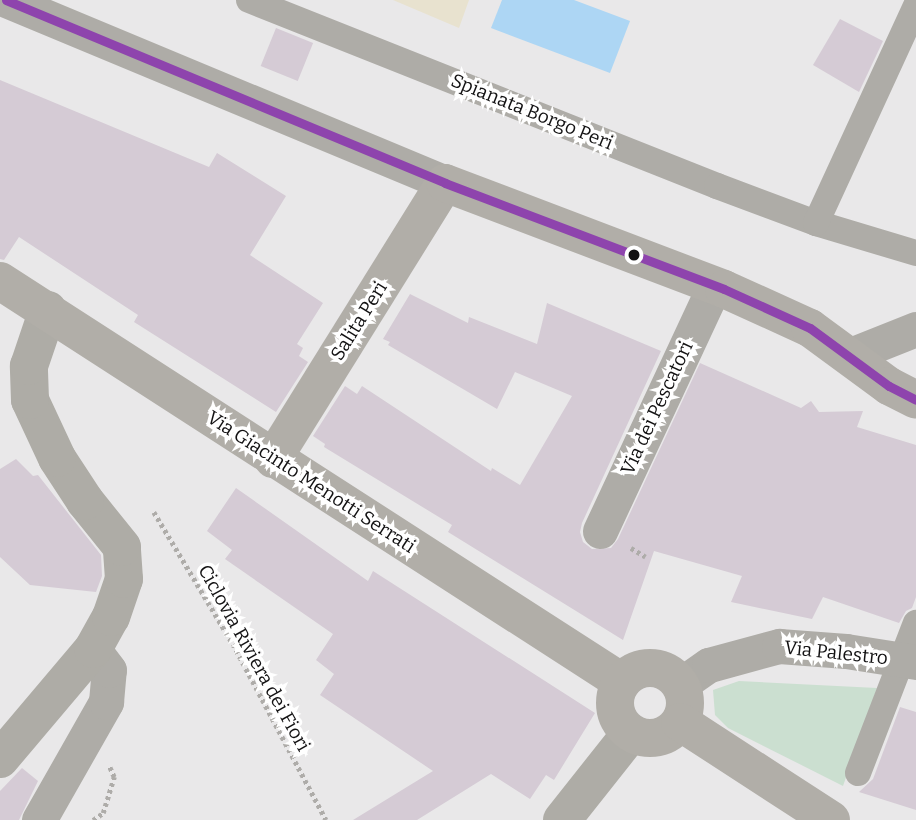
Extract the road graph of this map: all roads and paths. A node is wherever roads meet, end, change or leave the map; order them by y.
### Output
1 (6, 0) edge
2 (248, 0) edge
3 (916, 6) edge
4 (445, 183) junction
5 (816, 223) junction
6 (916, 254) edge
7 (0, 281) edge
8 (714, 286) junction
9 (48, 310) junction
10 (916, 329) edge
11 (848, 356) junction
12 (916, 400) edge
13 (273, 459) junction
14 (154, 512) dead end
15 (600, 531) dead end
16 (916, 623) edge
17 (93, 649) junction
18 (909, 661) edge
19 (622, 682) junction
20 (680, 704) junction
21 (631, 733) junction
22 (0, 759) edge
23 (858, 773) dead end
24 (39, 820) edge
25 (326, 820) edge
26 (562, 820) edge
27 (831, 820) edge

1 - 4 street
2 - 5 street, Spianata Borgo Peri
3 - 5 street
4 - 8 main road
4 - 13 main road, Salita Peri
5 - 6 street, Spianata Borgo Peri
7 - 9 main road, Via Giacinto Menotti Serrati
8 - 11 main road
8 - 15 street, Via dei Pescatori
9 - 13 main road, Via Giacinto Menotti Serrati
9 - 17 main road
10 - 11 street
11 - 12 main road
13 - 19 main road, Via Giacinto Menotti Serrati
14 - 25 path, Ciclovia Riviera dei Fiori
16 - 18 street
17 - 22 main road
17 - 24 street
18 - 20 street, Via Palestro
18 - 23 street
19 - 20 main road
19 - 21 main road
20 - 21 main road
20 - 27 main road
21 - 26 main road

